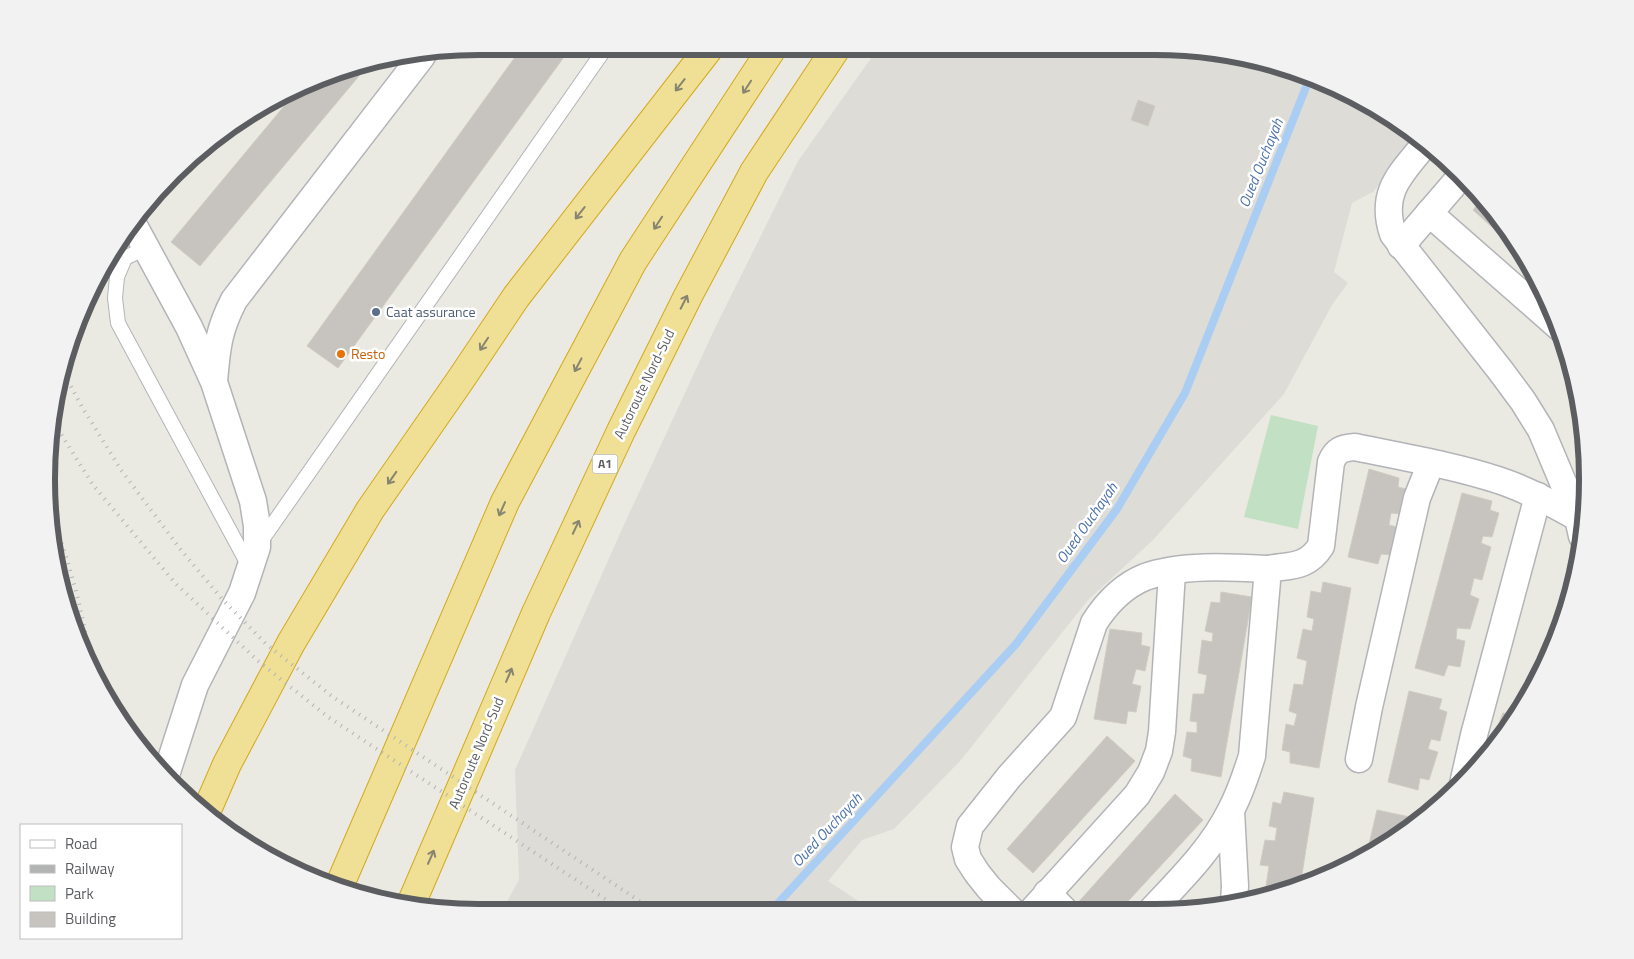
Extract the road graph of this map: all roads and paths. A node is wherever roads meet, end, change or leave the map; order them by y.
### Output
1 (601, 55) edge
2 (703, 55) edge
3 (768, 55) edge
4 (831, 55) edge
5 (419, 60) edge
6 (1421, 149) edge
7 (1457, 181) edge
8 (1429, 213) junction
9 (137, 230) edge
10 (1402, 246) junction
11 (146, 247) junction
12 (1529, 286) edge
13 (1538, 298) edge
14 (214, 382) junction
15 (1431, 463) junction
16 (1538, 496) junction
17 (1577, 519) edge
18 (1576, 524) edge
19 (254, 558) junction
20 (1268, 569) junction
21 (1172, 572) junction
22 (1359, 759) dead end
23 (1467, 767) edge
24 (168, 768) edge
25 (209, 806) edge
26 (1231, 812) junction
27 (342, 881) edge
28 (1234, 896) edge
29 (413, 898) edge
30 (1039, 902) edge
31 (1005, 904) edge
32 (1158, 904) edge

1 - 19 lane
2 -> 25 highway
3 -> 27 highway
29 -> 4 highway, Autoroute Nord-Sud / A1
5 - 14 street
6 - 10 street
7 - 8 street
8 - 10 street
8 - 12 street
9 - 11 street
10 - 17 street
11 - 14 street
11 - 19 lane
12 - 13 street
14 - 19 street
15 - 16 street
15 - 20 street
15 - 22 street
16 - 18 street
16 - 23 street
19 - 24 street
20 - 21 street
20 - 26 street
21 - 30 street
21 - 31 street
26 - 28 street
26 - 32 street

